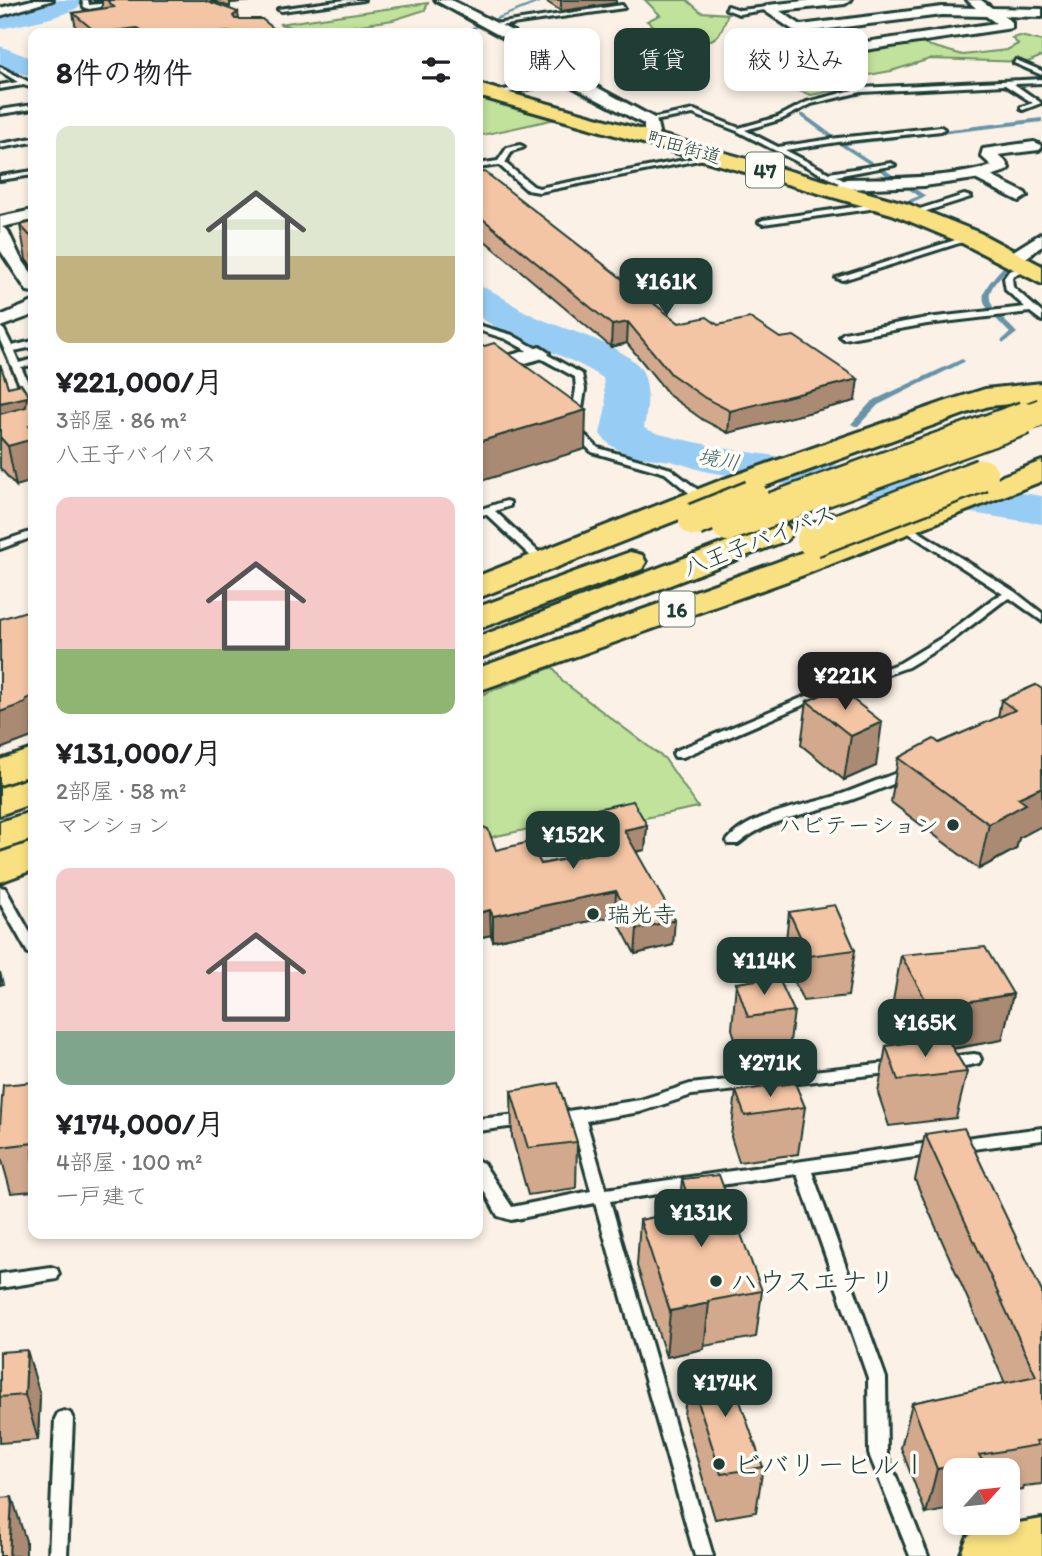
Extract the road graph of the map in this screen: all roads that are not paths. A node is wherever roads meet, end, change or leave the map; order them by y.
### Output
1 (85, 0) edge
2 (361, 0) edge
3 (441, 0) edge
4 (845, 0) edge
5 (973, 0) edge
6 (39, 1) edge
7 (128, 3) edge
8 (622, 7) dead end
9 (729, 8) dead end
10 (281, 9) dead end
11 (768, 9) junction
12 (0, 12) edge
13 (1042, 13) edge
14 (992, 14) junction
15 (487, 23) junction
16 (796, 28) edge
17 (805, 28) edge
18 (504, 32) edge
19 (868, 46) edge
20 (1016, 62) dead end
21 (0, 69) edge
22 (1042, 72) edge
23 (1042, 81) edge
24 (1007, 83) junction
25 (21, 84) junction
26 (28, 85) edge
27 (0, 87) edge
28 (504, 90) edge
29 (589, 91) edge
30 (483, 94) edge
31 (28, 108) edge
32 (1023, 108) dead end
33 (0, 112) edge
34 (647, 128) junction
35 (941, 129) dead end
36 (738, 130) junction
37 (1020, 136) dead end
38 (28, 141) edge
39 (0, 146) edge
40 (520, 148) dead end
41 (779, 149) junction
42 (1038, 150) edge
43 (715, 156) junction
44 (501, 163) junction
45 (483, 165) edge
46 (891, 165) dead end
47 (28, 174) edge
48 (976, 174) junction
49 (0, 178) edge
50 (837, 183) junction
51 (1019, 196) dead end
52 (967, 197) dead end
53 (885, 204) junction
54 (911, 213) junction
55 (28, 216) edge
56 (0, 222) edge
57 (763, 222) dead end
58 (0, 231) edge
59 (971, 238) junction
60 (1042, 238) edge
61 (28, 254) edge
62 (6, 259) edge
63 (1028, 268) edge
64 (840, 278) dead end
65 (28, 282) edge
66 (1030, 309) junction
67 (28, 310) edge
68 (1042, 318) edge
69 (0, 322) edge
70 (483, 328) edge
71 (0, 330) edge
72 (844, 336) dead end
73 (28, 345) edge
74 (9, 349) junction
75 (540, 353) junction
76 (28, 363) edge
77 (16, 366) junction
78 (483, 369) edge
79 (28, 392) edge
80 (1042, 393) edge
81 (1042, 412) edge
82 (1042, 435) edge
83 (1042, 454) edge
84 (1042, 470) edge
85 (994, 480) junction
86 (506, 504) dead end
87 (699, 509) junction
88 (483, 511) edge
89 (902, 524) junction
90 (28, 536) edge
91 (0, 545) edge
92 (543, 562) junction
93 (483, 586) edge
94 (1011, 594) junction
95 (483, 610) edge
96 (483, 617) edge
97 (1042, 618) edge
98 (483, 647) edge
99 (483, 655) edge
100 (483, 678) edge
101 (679, 754) dead end
102 (28, 763) edge
103 (923, 768) edge
104 (0, 773) edge
105 (28, 789) edge
106 (0, 799) edge
107 (28, 826) edge
108 (0, 837) edge
109 (733, 841) dead end
110 (28, 857) edge
111 (0, 868) edge
112 (0, 891) edge
113 (28, 941) edge
114 (974, 1059) dead end
115 (933, 1063) edge
116 (906, 1066) edge
117 (577, 1115) junction
118 (483, 1124) edge
119 (1042, 1134) edge
120 (802, 1166) junction
121 (483, 1175) edge
122 (600, 1196) junction
123 (51, 1274) dead end
124 (0, 1281) edge
125 (64, 1419) dead end
126 (1042, 1547) edge
127 (58, 1556) edge
128 (704, 1556) edge
129 (919, 1556) edge
130 (989, 1556) edge

1 - 7 lane
2 - 10 lane
3 - 15 street
4 - 11 street
5 - 14 street
6 - 12 street
8 - 15 lane
9 - 11 lane
11 - 16 street
13 - 14 street
14 - 17 street
14 - 19 street
15 - 18 street
20 - 22 lane
21 - 25 lane
23 - 24 lane
24 - 32 lane
24 - 36 lane
25 - 26 lane
25 - 27 lane
28 - 30 lane
29 - 34 street
30 - 34 main road, 町田街道 / 47
31 - 33 lane
34 - 36 lane
34 - 43 main road, 町田街道 / 47
35 - 41 lane
36 - 41 lane
37 - 42 street
38 - 39 lane
40 - 44 lane
41 - 50 lane
42 - 48 street
43 - 44 lane
43 - 50 main road, 町田街道 / 47
44 - 45 lane
46 - 50 lane
47 - 49 lane
48 - 50 street
48 - 51 street
50 - 53 main road, 町田街道 / 47
52 - 54 lane
53 - 54 main road, 町田街道 / 47
53 - 57 lane
54 - 59 main road, 町田街道 / 47
55 - 56 street
58 - 62 street
59 - 63 main road, 町田街道 / 47
59 - 64 lane
60 - 63 street
61 - 62 street
62 - 65 street
63 - 66 lane
66 - 68 lane
66 - 72 lane
67 - 69 street
70 - 75 lane
71 - 74 lane
73 - 74 lane
74 - 77 lane
75 - 78 street
75 - 87 lane
76 - 77 lane
77 - 79 lane
80 - 87 main road, bridge
80 - 87 main road
81 - 96 main road, 八王子バイパス, bridge
82 - 98 main road, 八王子バイパス / 16
83 - 85 main road, 16
84 - 85 main road, 16
85 - 89 main road, 16
85 - 99 main road, 16, bridge
86 - 88 lane
87 - 89 street
87 - 92 main road
87 - 95 main road
88 - 92 lane
89 - 94 lane
89 - 100 main road, 16
90 - 91 lane
92 - 93 main road
94 - 97 lane
94 - 101 lane
102 - 104 main road
103 - 109 lane
105 - 106 main road
107 - 108 main road
110 - 111 main road
112 - 113 lane
114 - 115 lane
116 - 117 lane
117 - 118 lane
117 - 122 lane
119 - 120 lane
120 - 122 lane
120 - 129 lane
121 - 122 lane
122 - 128 lane
123 - 124 lane
125 - 127 lane
126 - 130 main road

